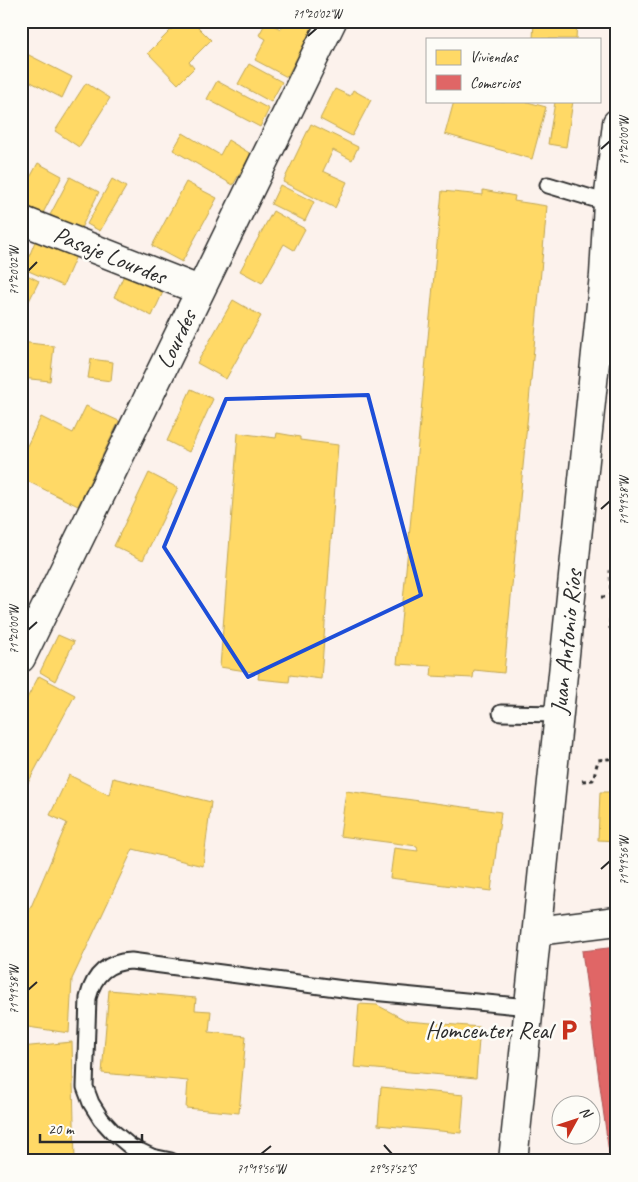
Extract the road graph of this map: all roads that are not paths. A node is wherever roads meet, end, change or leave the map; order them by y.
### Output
1 (332, 21) edge
2 (617, 123) edge
3 (548, 185) dead end
4 (608, 203) junction
5 (21, 220) edge
6 (610, 274) edge
7 (200, 290) junction
8 (21, 658) edge
9 (501, 713) dead end
10 (559, 714) junction
11 (617, 921) edge
12 (536, 931) junction
13 (529, 1007) junction
14 (171, 1161) edge
15 (513, 1161) edge

1 - 7 main road, Lourdes
2 - 4 main road, Juan Antonio Ríos
3 - 4 lane
4 - 6 main road, Juan Antonio Ríos
5 - 7 main road, Pasaje Lourdes
6 - 10 main road, Juan Antonio Ríos
7 - 8 main road, Lourdes
9 - 10 lane
10 - 12 main road, Juan Antonio Ríos
11 - 12 main road
12 - 13 main road, Juan Antonio Ríos
13 - 14 lane
13 - 15 main road, Juan Antonio Ríos

